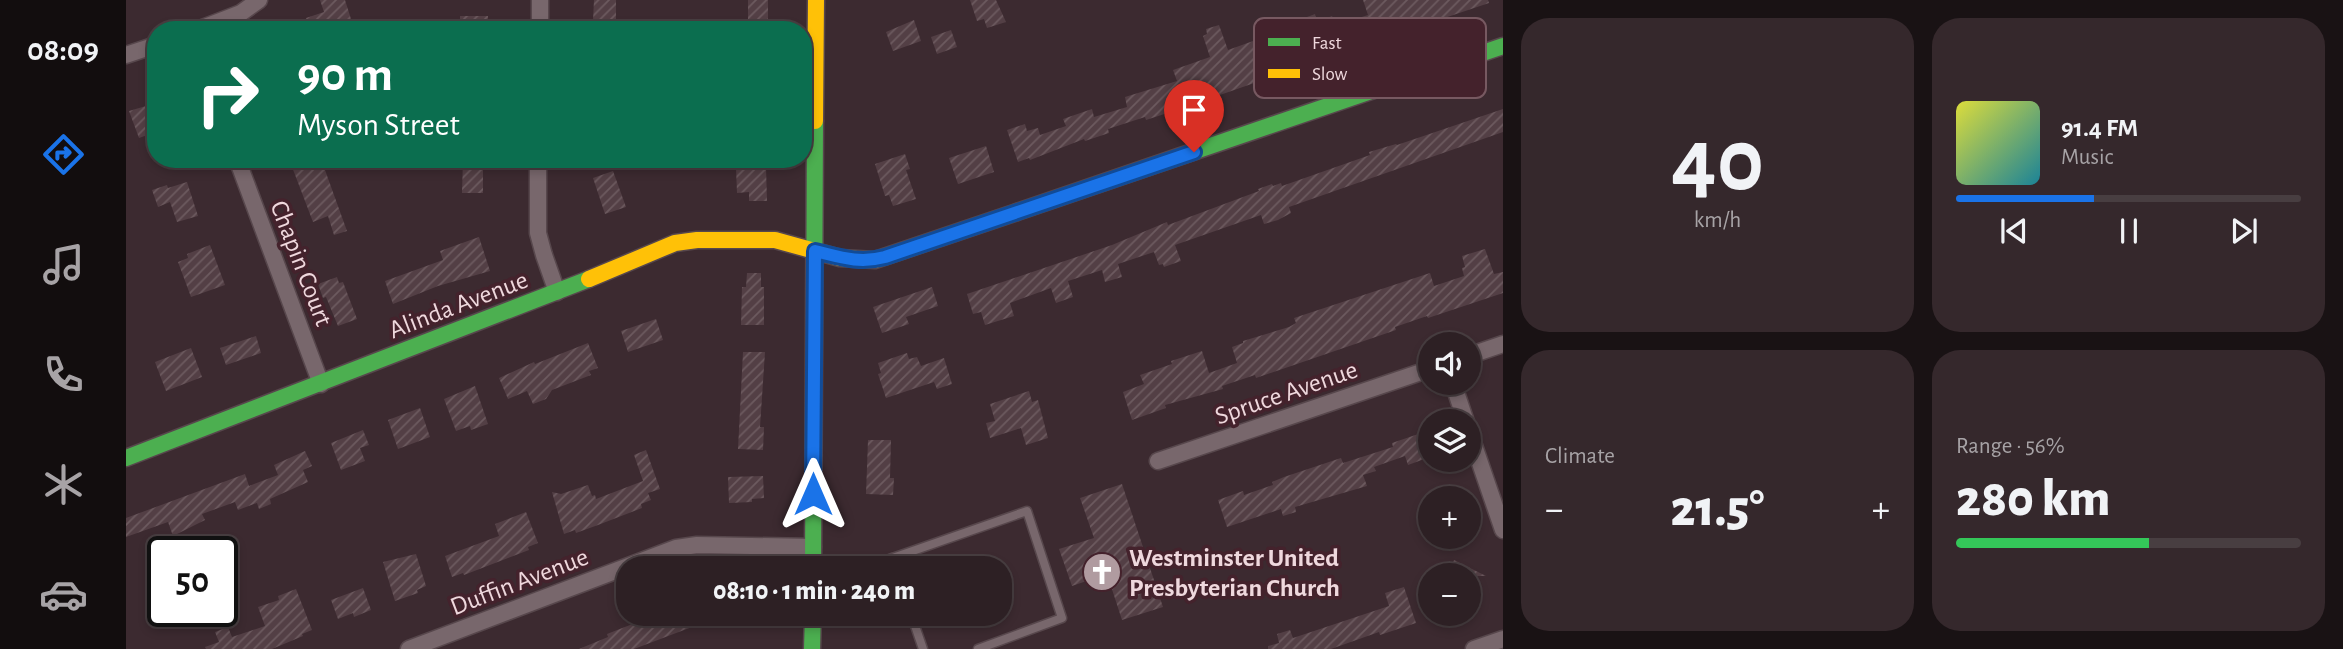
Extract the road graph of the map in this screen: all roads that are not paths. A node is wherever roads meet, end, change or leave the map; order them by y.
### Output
1 (259, 0) edge
2 (540, 0) edge
3 (816, 0) edge
4 (220, 21) edge
5 (540, 21) edge
6 (1503, 47) edge
7 (147, 48) edge
8 (1486, 53) edge
9 (126, 55) edge
10 (1353, 98) edge
11 (240, 168) edge
12 (538, 168) edge
13 (815, 251) junction
14 (557, 292) junction
15 (1503, 344) edge
16 (1481, 352) edge
17 (1418, 373) edge
18 (321, 384) junction
19 (126, 458) edge
20 (1158, 461) dead end
21 (1481, 466) edge
22 (1503, 530) edge
23 (813, 547) junction
24 (813, 556) edge
25 (898, 556) edge
26 (813, 626) edge
27 (915, 626) edge
28 (1503, 639) edge
29 (409, 649) edge
30 (812, 649) edge
31 (923, 649) edge
32 (978, 649) edge
33 (1474, 649) edge

1 - 4 street
2 - 5 street
3 - 13 street
6 - 8 street, Alinda Avenue
7 - 9 street
10 - 13 street, Alinda Avenue
11 - 18 street, Chapin Court
12 - 14 street
13 - 14 street, Alinda Avenue
13 - 23 street
14 - 18 street, Alinda Avenue
15 - 16 street
17 - 20 street, Spruce Avenue
18 - 19 street, Alinda Avenue
21 - 22 street
23 - 24 street
23 - 29 street, Duffin Avenue
25 - 32 lane
26 - 30 street
27 - 31 lane
28 - 33 street

